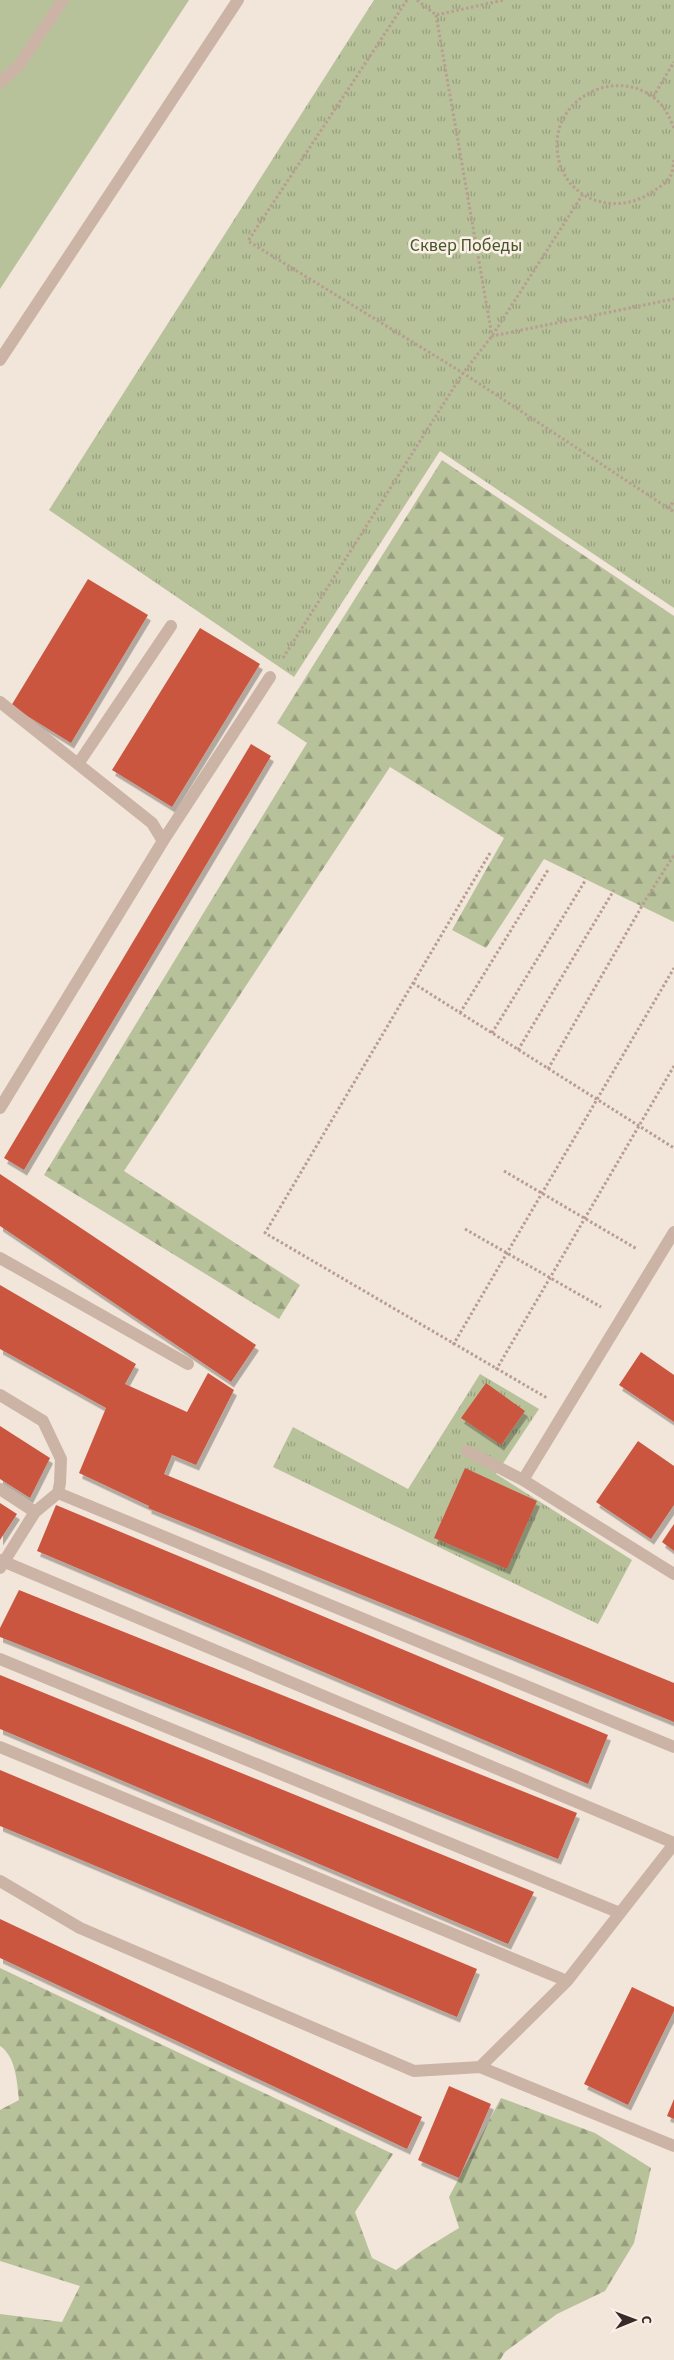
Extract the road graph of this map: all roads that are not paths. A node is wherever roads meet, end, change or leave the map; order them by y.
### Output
1 (63, 0) edge
2 (238, 0) edge
3 (0, 83) edge
4 (0, 360) edge
5 (171, 626) dead end
6 (270, 677) road end
7 (0, 702) edge
8 (78, 764) junction
9 (163, 841) junction
10 (0, 1108) edge
11 (674, 1232) edge
12 (0, 1258) edge
13 (188, 1364) dead end
14 (0, 1395) edge
15 (467, 1450) dead end
16 (522, 1480) junction
17 (0, 1489) edge
18 (58, 1493) junction
19 (35, 1512) junction
20 (1, 1564) edge
21 (674, 1574) edge
22 (0, 1659) edge
23 (0, 1747) edge
24 (674, 1747) edge
25 (674, 1844) edge
26 (0, 1881) edge
27 (620, 1912) junction
28 (567, 1981) junction
29 (480, 2067) junction
30 (674, 2146) edge

1 - 3 street
2 - 4 street
5 - 8 street
6 - 9 street
7 - 8 street
8 - 9 street
9 - 10 street
11 - 16 street
12 - 13 street
14 - 18 street
15 - 16 street
16 - 21 street
17 - 19 street
18 - 19 street
18 - 24 street
19 - 20 street
20 - 25 street
22 - 27 street
23 - 28 street
25 - 27 street
26 - 29 street
27 - 28 street
28 - 29 street
29 - 30 street

